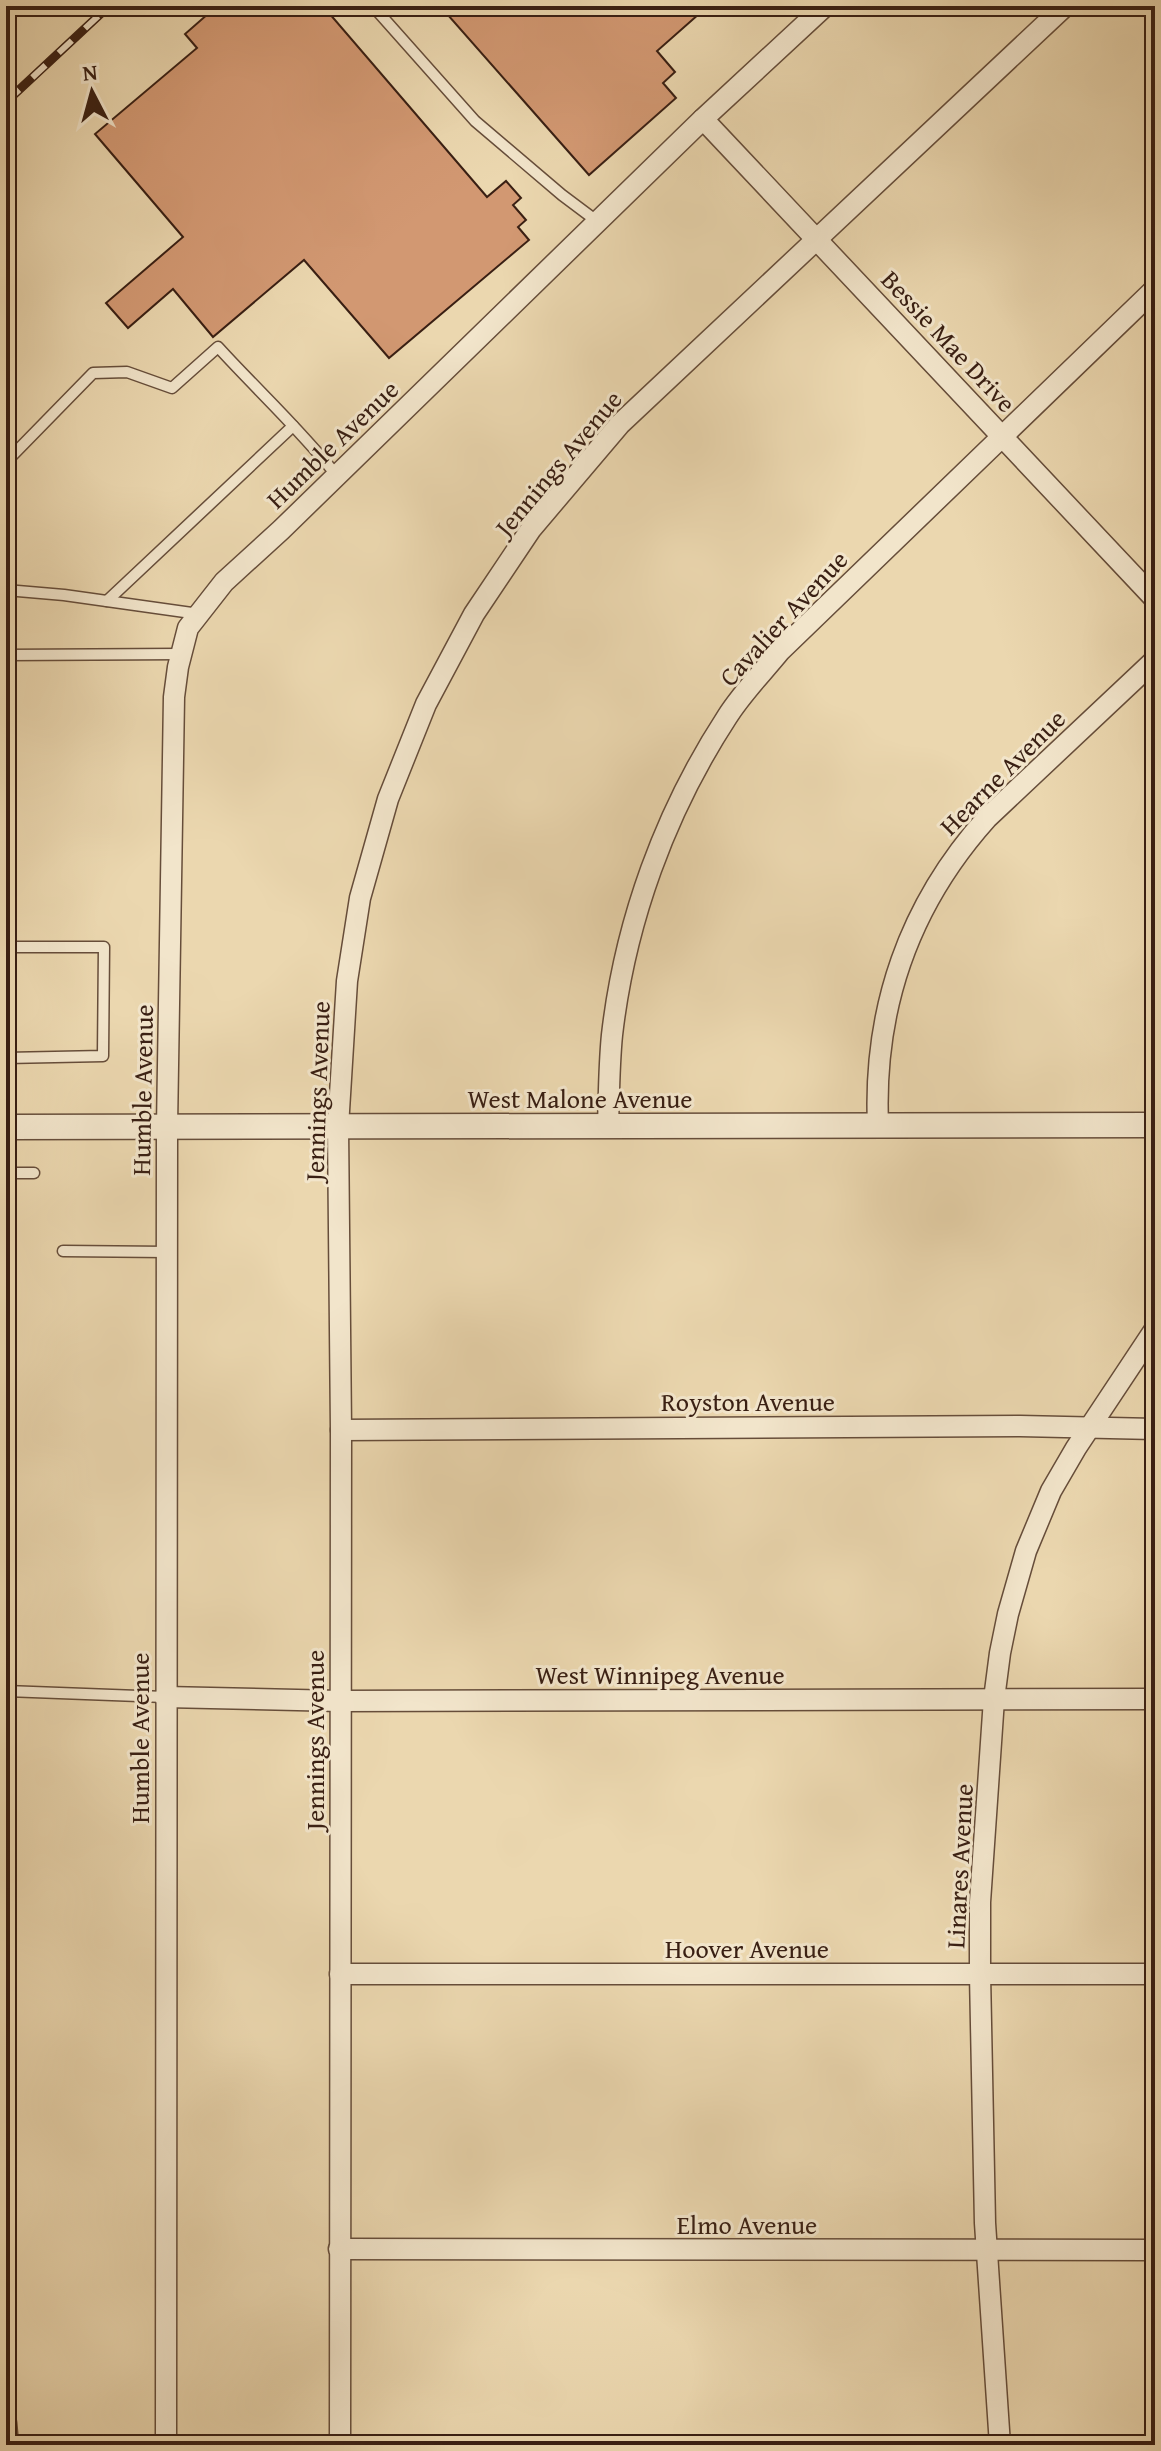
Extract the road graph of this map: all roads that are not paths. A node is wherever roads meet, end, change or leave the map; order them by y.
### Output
1 (825, 6) edge
2 (1065, 6) edge
3 (379, 13) dead end
4 (703, 119) junction
5 (598, 222) junction
6 (817, 239) junction
7 (1155, 289) edge
8 (293, 426) junction
9 (1002, 435) junction
10 (6, 462) edge
11 (337, 476) junction
12 (6, 590) edge
13 (1155, 599) edge
14 (107, 601) junction
15 (199, 614) junction
16 (181, 654) junction
17 (6, 655) edge
18 (1155, 660) edge
19 (6, 947) edge
20 (6, 1058) edge
21 (878, 1125) junction
22 (1155, 1125) edge
23 (608, 1126) junction
24 (6, 1127) edge
25 (167, 1127) junction
26 (338, 1127) junction
27 (6, 1173) edge
28 (34, 1173) dead end
29 (7, 1239) edge
30 (63, 1251) dead end
31 (168, 1252) junction
32 (6, 1272) edge
33 (1155, 1329) edge
34 (1090, 1426) junction
35 (1155, 1429) edge
36 (341, 1430) junction
37 (6, 1691) edge
38 (165, 1697) junction
39 (994, 1699) junction
40 (1155, 1699) edge
41 (340, 1701) junction
42 (340, 1974) junction
43 (980, 1974) junction
44 (1155, 1974) edge
45 (339, 2249) junction
46 (987, 2250) junction
47 (1155, 2250) edge
48 (6, 2423) edge
49 (8, 2445) edge
50 (166, 2445) edge
51 (340, 2445) edge
52 (1000, 2445) edge

1 - 4 street, Humble Avenue
2 - 6 street, Jennings Avenue
3 - 5 lane
4 - 5 street, Humble Avenue
4 - 6 street, Bessie Mae Drive
5 - 11 street, Humble Avenue
6 - 9 street, Bessie Mae Drive
6 - 26 street, Jennings Avenue
7 - 9 street, Cavalier Avenue
8 - 10 lane
8 - 11 lane
8 - 14 lane
9 - 13 street, Bessie Mae Drive
9 - 23 street, Cavalier Avenue
11 - 15 street, Humble Avenue
12 - 14 lane
14 - 15 lane
15 - 16 street, Humble Avenue
16 - 17 lane
16 - 25 street, Humble Avenue
18 - 21 street, Hearne Avenue
19 - 20 lane
21 - 22 street, West Malone Avenue
21 - 23 street, West Malone Avenue
23 - 26 street, West Malone Avenue
24 - 25 street, West Malone Avenue
25 - 26 street, West Malone Avenue
25 - 31 street, Humble Avenue
26 - 36 street, Jennings Avenue
27 - 28 lane
29 - 32 lane
30 - 31 lane
31 - 38 street, Humble Avenue
33 - 34 street, Linares Avenue
34 - 35 street, Royston Avenue
34 - 36 street, Royston Avenue
34 - 39 street, Linares Avenue
36 - 41 street, Jennings Avenue
37 - 38 lane
38 - 41 street, West Winnipeg Avenue
38 - 50 street, Humble Avenue
39 - 40 street, West Winnipeg Avenue
39 - 41 street, West Winnipeg Avenue
39 - 43 street, Linares Avenue
41 - 42 street, Jennings Avenue
42 - 43 street, Hoover Avenue
42 - 45 street, Jennings Avenue
43 - 44 street, Hoover Avenue
43 - 46 street, Linares Avenue
45 - 46 street, Elmo Avenue
45 - 51 street, Jennings Avenue
46 - 47 street, Elmo Avenue
46 - 52 street, Linares Avenue
48 - 49 street

